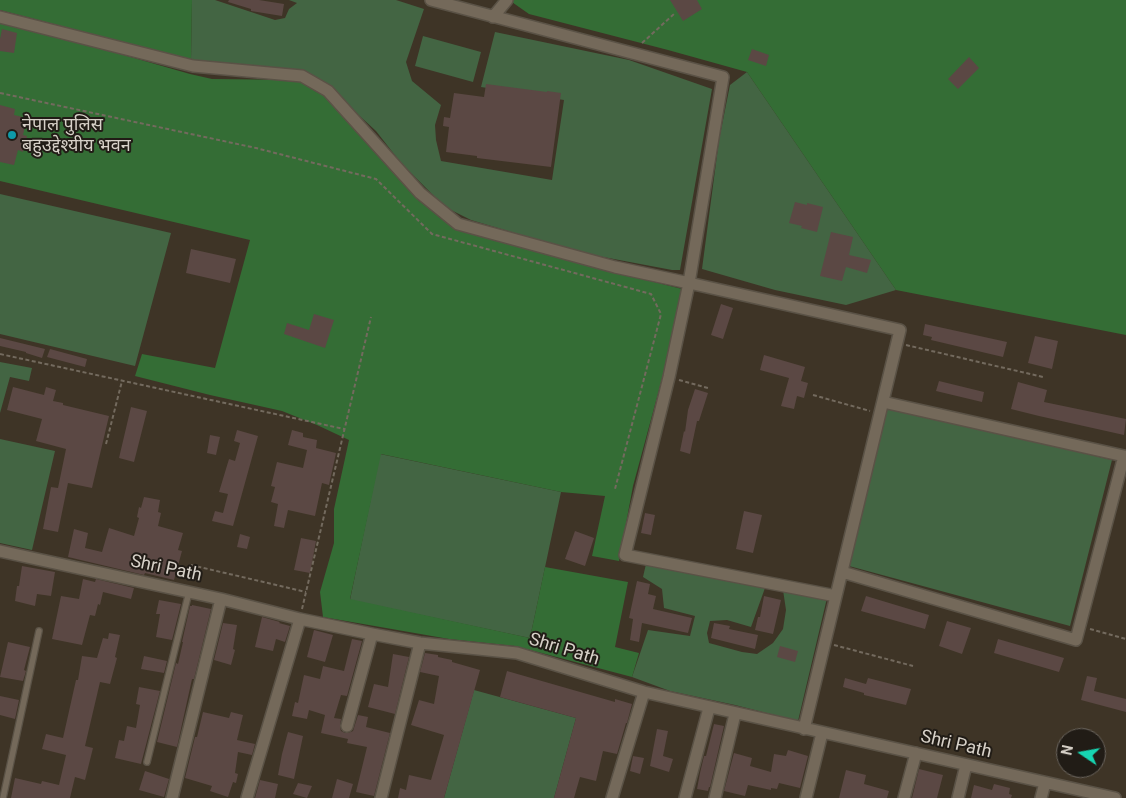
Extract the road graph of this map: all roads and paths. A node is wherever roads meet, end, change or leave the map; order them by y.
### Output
1 (431, 0) edge
2 (507, 0) edge
3 (674, 14) dead end
4 (493, 16) junction
5 (0, 17) edge
6 (631, 53) junction
7 (0, 93) edge
8 (689, 282) junction
9 (371, 317) dead end
10 (897, 343) junction
11 (0, 354) edge
12 (669, 377) junction
13 (1043, 377) dead end
14 (122, 381) junction
15 (708, 388) dead end
16 (813, 395) dead end
17 (883, 402) junction
18 (880, 414) junction
19 (344, 429) junction
20 (106, 444) dead end
21 (615, 489) dead end
22 (0, 551) edge
23 (191, 565) dead end
24 (842, 572) junction
25 (189, 592) junction
26 (306, 592) junction
27 (836, 596) junction
28 (221, 599) junction
29 (300, 618) junction
30 (1079, 627) junction
31 (39, 631) dead end
32 (372, 634) junction
33 (1126, 639) edge
34 (825, 642) junction
35 (420, 643) junction
36 (913, 666) dead end
37 (644, 692) junction
38 (709, 708) junction
39 (736, 714) junction
40 (347, 726) dead end
41 (804, 729) junction
42 (822, 733) junction
43 (916, 753) junction
44 (147, 762) dead end
45 (966, 765) junction
46 (1045, 783) junction
47 (3, 798) edge
48 (172, 798) edge
49 (247, 798) edge
50 (381, 798) edge
51 (612, 798) edge
52 (685, 798) edge
53 (714, 798) edge
54 (806, 798) edge
55 (904, 798) edge
56 (958, 798) edge
57 (1041, 798) edge
58 (1114, 798) edge

1 - 4 street
2 - 4 street
3 - 6 path
4 - 6 street
5 - 8 street
6 - 8 street
7 - 21 path
8 - 10 street
8 - 12 street
9 - 19 path
10 - 13 path
10 - 17 street
11 - 14 path
12 - 15 path
12 - 27 street
14 - 19 path
14 - 20 path
16 - 18 path
17 - 18 street
17 - 30 street
18 - 24 street
19 - 26 path
22 - 25 street, Shri Path
23 - 26 path
24 - 27 street
24 - 30 street
25 - 28 street, Shri Path
25 - 44 lane
26 - 29 path
27 - 34 street
28 - 29 street, Shri Path
28 - 48 street
29 - 32 street, Shri Path
29 - 49 street
30 - 33 path
31 - 47 lane
32 - 35 street, Shri Path
32 - 40 street
34 - 36 path
34 - 41 street
35 - 37 street, Shri Path
35 - 50 street
37 - 38 street, Shri Path
37 - 51 street
38 - 39 street, Shri Path
38 - 52 street
39 - 41 street, Shri Path
39 - 53 street
41 - 42 street, Shri Path
42 - 43 street, Shri Path
42 - 54 street
43 - 45 street, Shri Path
43 - 55 street
45 - 46 street, Shri Path
45 - 56 street
46 - 57 street
46 - 58 street, Shri Path

